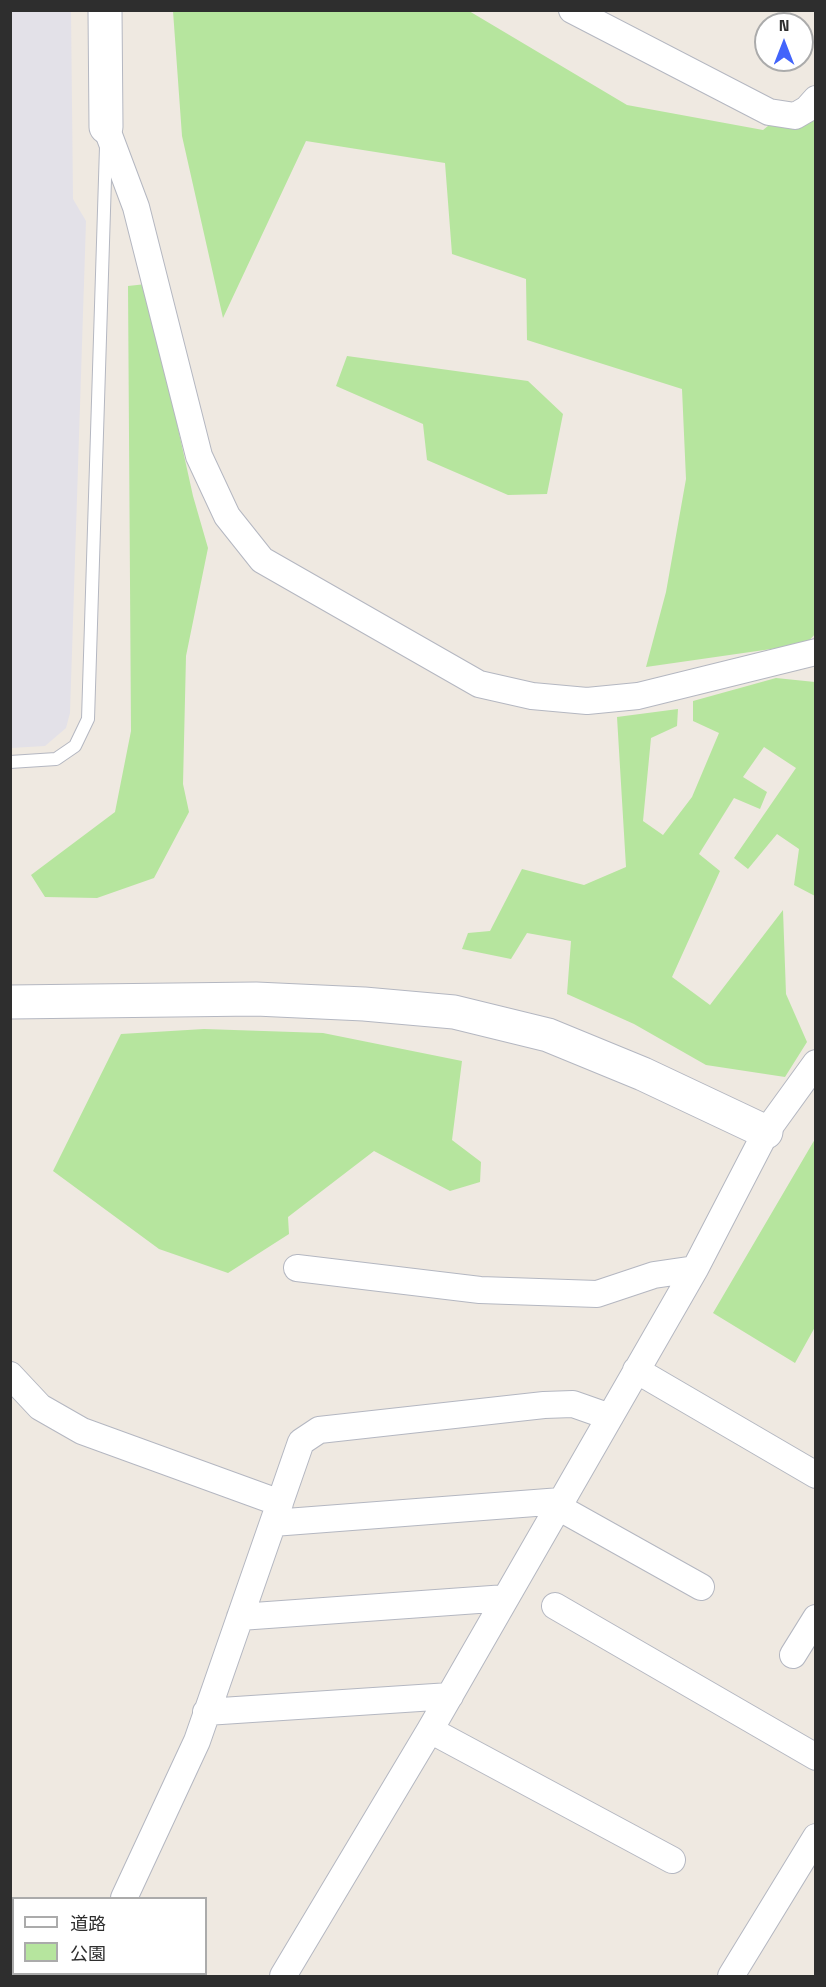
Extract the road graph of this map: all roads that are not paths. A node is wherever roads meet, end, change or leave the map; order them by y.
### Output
1 (105, 10) edge
2 (572, 10) edge
3 (816, 99) edge
4 (106, 128) junction
5 (816, 652) edge
6 (10, 762) edge
7 (10, 1002) edge
8 (816, 1063) edge
9 (766, 1132) junction
10 (297, 1268) dead end
11 (694, 1269) junction
12 (636, 1370) junction
13 (10, 1375) edge
14 (610, 1417) junction
15 (816, 1475) edge
16 (560, 1504) junction
17 (276, 1513) junction
18 (701, 1587) dead end
19 (506, 1598) junction
20 (555, 1606) dead end
21 (240, 1617) junction
22 (816, 1618) edge
23 (793, 1655) dead end
24 (450, 1696) junction
25 (206, 1712) junction
26 (430, 1730) junction
27 (816, 1757) edge
28 (816, 1837) edge
29 (672, 1860) dead end
30 (125, 1897) edge
31 (283, 1977) edge
32 (731, 1977) edge

1 - 4 street
2 - 3 street
4 - 5 street
4 - 6 lane
7 - 9 street
8 - 9 street
9 - 11 street
10 - 11 street
11 - 12 street
12 - 14 street
12 - 15 street
13 - 17 street
14 - 16 street
14 - 17 street
16 - 17 street
16 - 18 street
16 - 19 street
17 - 21 street
19 - 21 street
19 - 24 street
20 - 27 street
21 - 25 street
22 - 23 street
24 - 25 street
24 - 26 street
25 - 30 street
26 - 29 street
26 - 31 street
28 - 32 street

